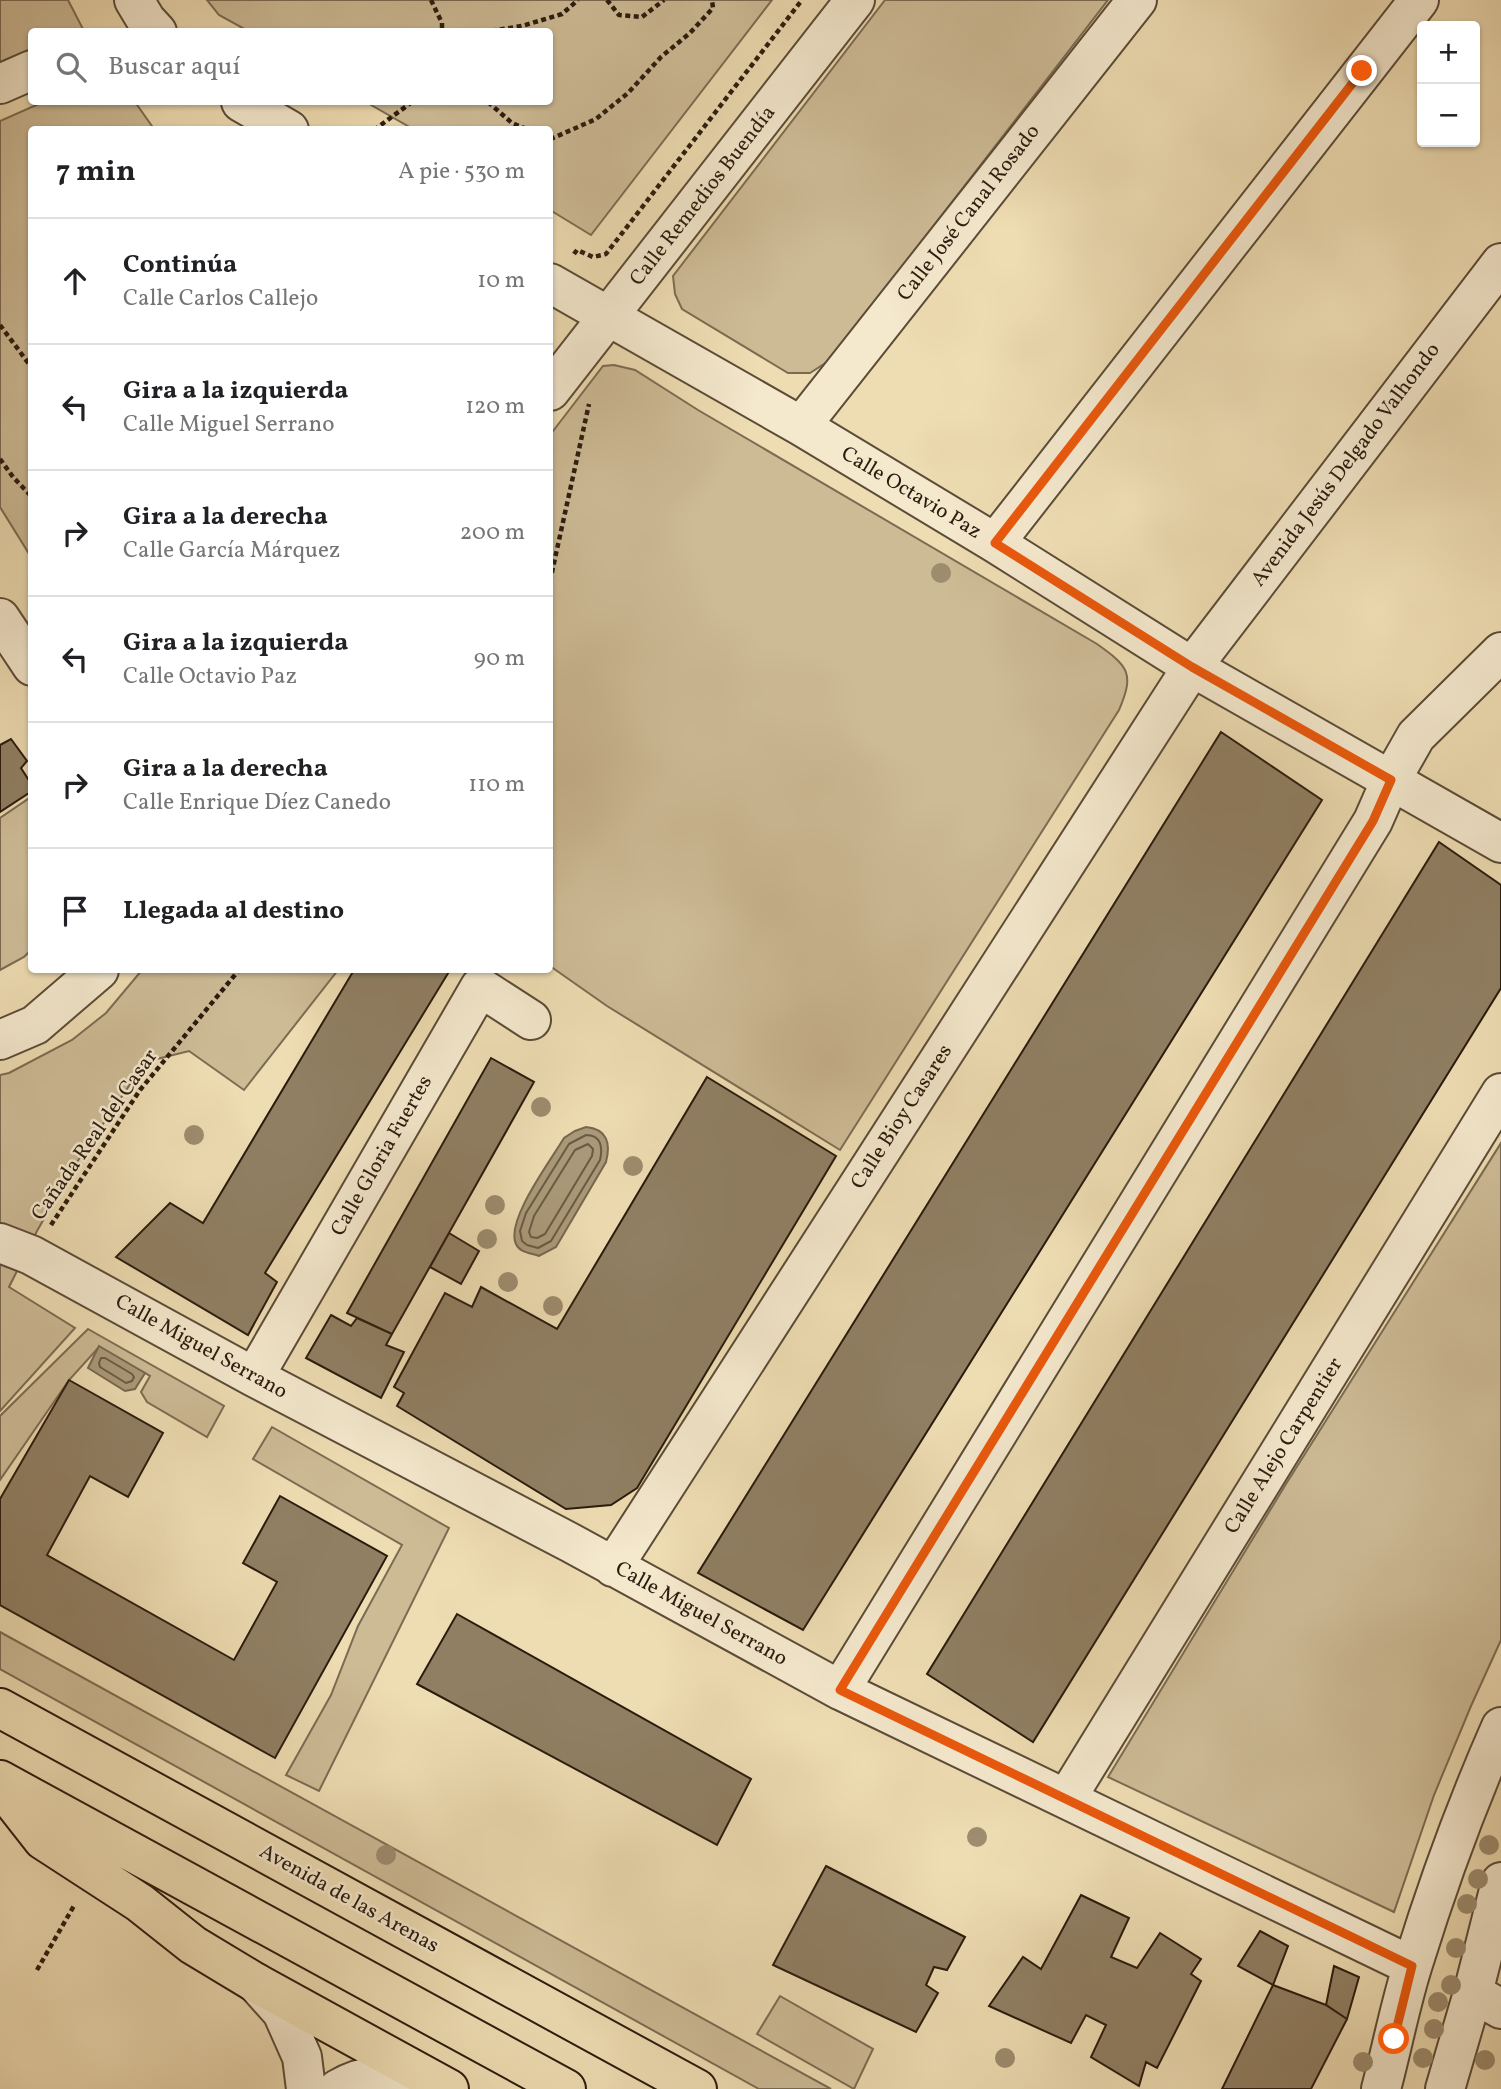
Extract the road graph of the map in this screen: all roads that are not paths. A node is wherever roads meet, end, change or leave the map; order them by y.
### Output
1 (855, 0) edge
2 (1137, 0) edge
3 (1419, 0) edge
4 (28, 72) edge
5 (0, 83) edge
6 (246, 105) edge
7 (282, 126) edge
8 (1501, 263) edge
9 (559, 272) edge
10 (608, 317) junction
11 (553, 387) edge
12 (801, 426) junction
13 (995, 543) junction
14 (0, 618) edge
15 (1501, 652) edge
16 (28, 660) edge
17 (1192, 667) junction
18 (1391, 780) junction
19 (1501, 843) edge
20 (96, 973) edge
21 (531, 1020) dead end
22 (0, 1040) edge
23 (1501, 1093) edge
24 (15, 1249) edge
25 (254, 1377) junction
26 (613, 1567) junction
27 (840, 1690) junction
28 (0, 1708) edge
29 (1501, 1727) edge
30 (0, 1782) edge
31 (1066, 1799) junction
32 (1501, 1882) edge
33 (1412, 1966) junction
34 (256, 1983) junction
35 (1487, 2001) edge
36 (436, 2083) edge
37 (306, 2089) edge
38 (338, 2089) edge
39 (566, 2089) edge
40 (697, 2089) edge
41 (1381, 2089) edge
42 (1445, 2089) edge

1 - 10 street, Calle Remedios Buendía
2 - 12 street, Calle José Canal Rosado
3 - 13 street
4 - 5 street
6 - 7 street
8 - 17 street, Avenida Jesús Delgado Valhondo
9 - 10 street, Calle Octavio Paz
10 - 11 street, Calle Remedios Buendía
10 - 12 street, Calle Octavio Paz
12 - 13 street, Calle Octavio Paz
13 - 17 street, Calle Octavio Paz
14 - 16 street
15 - 18 street
17 - 18 street, Calle Octavio Paz
17 - 26 street, Calle Bioy Casares
18 - 19 street, Calle Octavio Paz
18 - 27 street
20 - 22 street
21 - 25 street, Calle Gloria Fuertes
23 - 31 street, Calle Alejo Carpentier
24 - 25 street, Calle Miguel Serrano
25 - 26 street, Calle Miguel Serrano
26 - 27 street, Calle Miguel Serrano
27 - 31 street, Calle Miguel Serrano
28 - 40 highway, Avenida de las Arenas
29 - 33 street
30 - 34 highway
30 - 39 highway
31 - 33 street, Calle Miguel Serrano
32 - 35 street
33 - 41 street
34 - 36 highway
34 - 37 street
35 - 42 street
36 - 38 street

